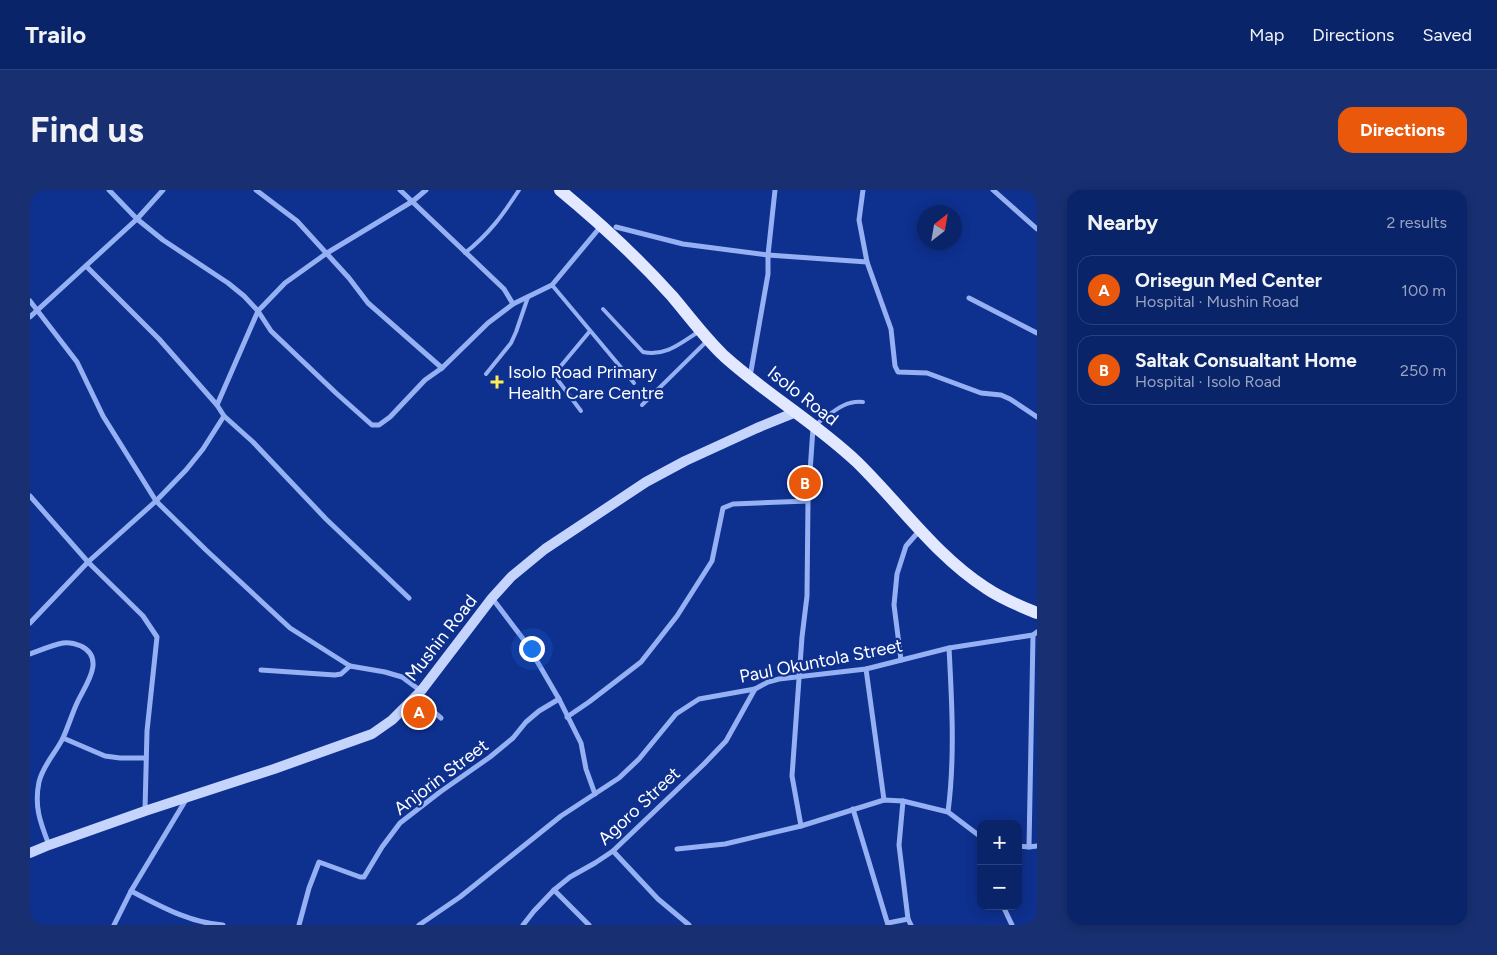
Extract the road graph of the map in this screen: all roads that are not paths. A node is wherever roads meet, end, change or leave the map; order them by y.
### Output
1 (109, 190) edge
2 (163, 190) edge
3 (256, 190) edge
4 (400, 190) edge
5 (426, 190) edge
6 (519, 190) edge
7 (560, 190) edge
8 (573, 190) edge
9 (775, 190) edge
10 (863, 190) edge
11 (993, 190) edge
12 (413, 201) junction
13 (137, 219) junction
14 (602, 225) junction
15 (616, 227) junction
16 (1037, 229) edge
17 (327, 253) junction
18 (465, 253) junction
19 (768, 255) junction
20 (867, 262) junction
21 (86, 266) junction
22 (552, 285) junction
23 (528, 297) junction
24 (970, 298) dead end
25 (30, 301) edge
26 (512, 304) junction
27 (603, 308) dead end
28 (38, 310) junction
29 (258, 310) junction
30 (30, 317) edge
31 (590, 331) junction
32 (1037, 333) edge
33 (705, 334) junction
34 (442, 368) junction
35 (751, 370) junction
36 (486, 374) dead end
37 (634, 383) dead end
38 (863, 402) dead end
39 (217, 405) junction
40 (642, 405) dead end
41 (581, 411) dead end
42 (796, 412) junction
43 (224, 416) junction
44 (1037, 417) edge
45 (816, 423) junction
46 (30, 496) edge
47 (156, 501) junction
48 (808, 501) junction
49 (920, 530) junction
50 (88, 562) junction
51 (409, 598) dead end
52 (492, 598) junction
53 (1037, 606) edge
54 (1037, 613) edge
55 (30, 623) edge
56 (1035, 633) edge
57 (949, 648) junction
58 (30, 654) edge
59 (901, 660) junction
60 (350, 666) junction
61 (866, 669) junction
62 (262, 670) dead end
63 (799, 677) junction
64 (756, 689) junction
65 (419, 693) junction
66 (558, 699) junction
67 (567, 717) junction
68 (441, 718) dead end
69 (63, 738) junction
70 (146, 758) junction
71 (595, 794) junction
72 (187, 798) junction
73 (884, 800) junction
74 (903, 801) junction
75 (853, 809) junction
76 (145, 811) junction
77 (948, 812) junction
78 (801, 826) junction
79 (977, 834) edge
80 (49, 845) junction
81 (1022, 846) edge
82 (1037, 846) edge
83 (1029, 847) junction
84 (678, 849) dead end
85 (613, 851) junction
86 (30, 853) edge
87 (554, 890) junction
88 (131, 891) junction
89 (1005, 910) edge
90 (910, 922) edge
91 (888, 924) edge
92 (114, 925) edge
93 (223, 925) edge
94 (299, 925) edge
95 (419, 925) edge
96 (524, 925) edge
97 (589, 925) edge
98 (689, 925) edge
99 (1012, 925) edge

1 - 13 street
2 - 13 street
3 - 17 street
4 - 12 street
5 - 12 street
6 - 18 lane
7 - 14 main road, Isolo Road
8 - 15 main road, Isolo Road
9 - 19 street
10 - 20 street
11 - 16 street
12 - 17 street
12 - 18 street
13 - 21 street
13 - 29 street
14 - 22 street
14 - 33 main road, Isolo Road
15 - 19 street
15 - 35 main road, Isolo Road
17 - 29 street
17 - 34 street
18 - 26 street
19 - 20 street
19 - 35 street
20 - 44 street
21 - 28 street
21 - 39 street
22 - 23 street
22 - 31 lane
23 - 26 street
23 - 36 lane
24 - 32 street
25 - 28 street
26 - 34 street
27 - 33 lane
28 - 30 street
28 - 47 street
29 - 34 street
29 - 39 street
31 - 37 lane
31 - 41 lane
33 - 40 lane
33 - 42 main road, Isolo Road
35 - 45 main road, Isolo Road
38 - 45 lane
39 - 43 street
42 - 45 main road, Isolo Road
42 - 52 main road, Mushin Road
43 - 47 street
43 - 51 street
45 - 48 street
45 - 49 main road, Isolo Road
45 - 53 main road, Isolo Road
46 - 50 street
47 - 50 street
47 - 60 street
48 - 63 street
48 - 67 street
49 - 54 main road, Isolo Road
49 - 59 street
50 - 55 street
50 - 70 street
52 - 65 main road, Mushin Road
52 - 66 street
56 - 57 street, Paul Okuntola Street
56 - 83 street
57 - 59 street, Paul Okuntola Street
57 - 77 street
58 - 69 street
59 - 61 street, Paul Okuntola Street
60 - 62 street
60 - 65 street
61 - 63 street, Paul Okuntola Street
61 - 73 street
63 - 64 street, Paul Okuntola Street
63 - 78 street
64 - 71 street, Paul Okuntola Street
64 - 85 street, Agoro Street
65 - 68 street
65 - 72 main road, Mushin Road
66 - 67 street
66 - 94 street, Anjorin Street
67 - 71 street
69 - 70 street
69 - 80 street
70 - 76 street
71 - 95 street, Paul Okuntola Street
72 - 76 main road, Mushin Road
72 - 88 street
73 - 74 street
73 - 75 street
74 - 77 street
74 - 90 street
75 - 78 street
75 - 91 street
76 - 80 main road, Mushin Road
77 - 79 street
78 - 84 street
80 - 86 main road, Mushin Road
81 - 83 street
82 - 83 street
85 - 87 street, Agoro Street
85 - 98 street
87 - 96 street, Agoro Street
87 - 97 street
88 - 92 street
88 - 93 street
89 - 99 street
90 - 91 street

